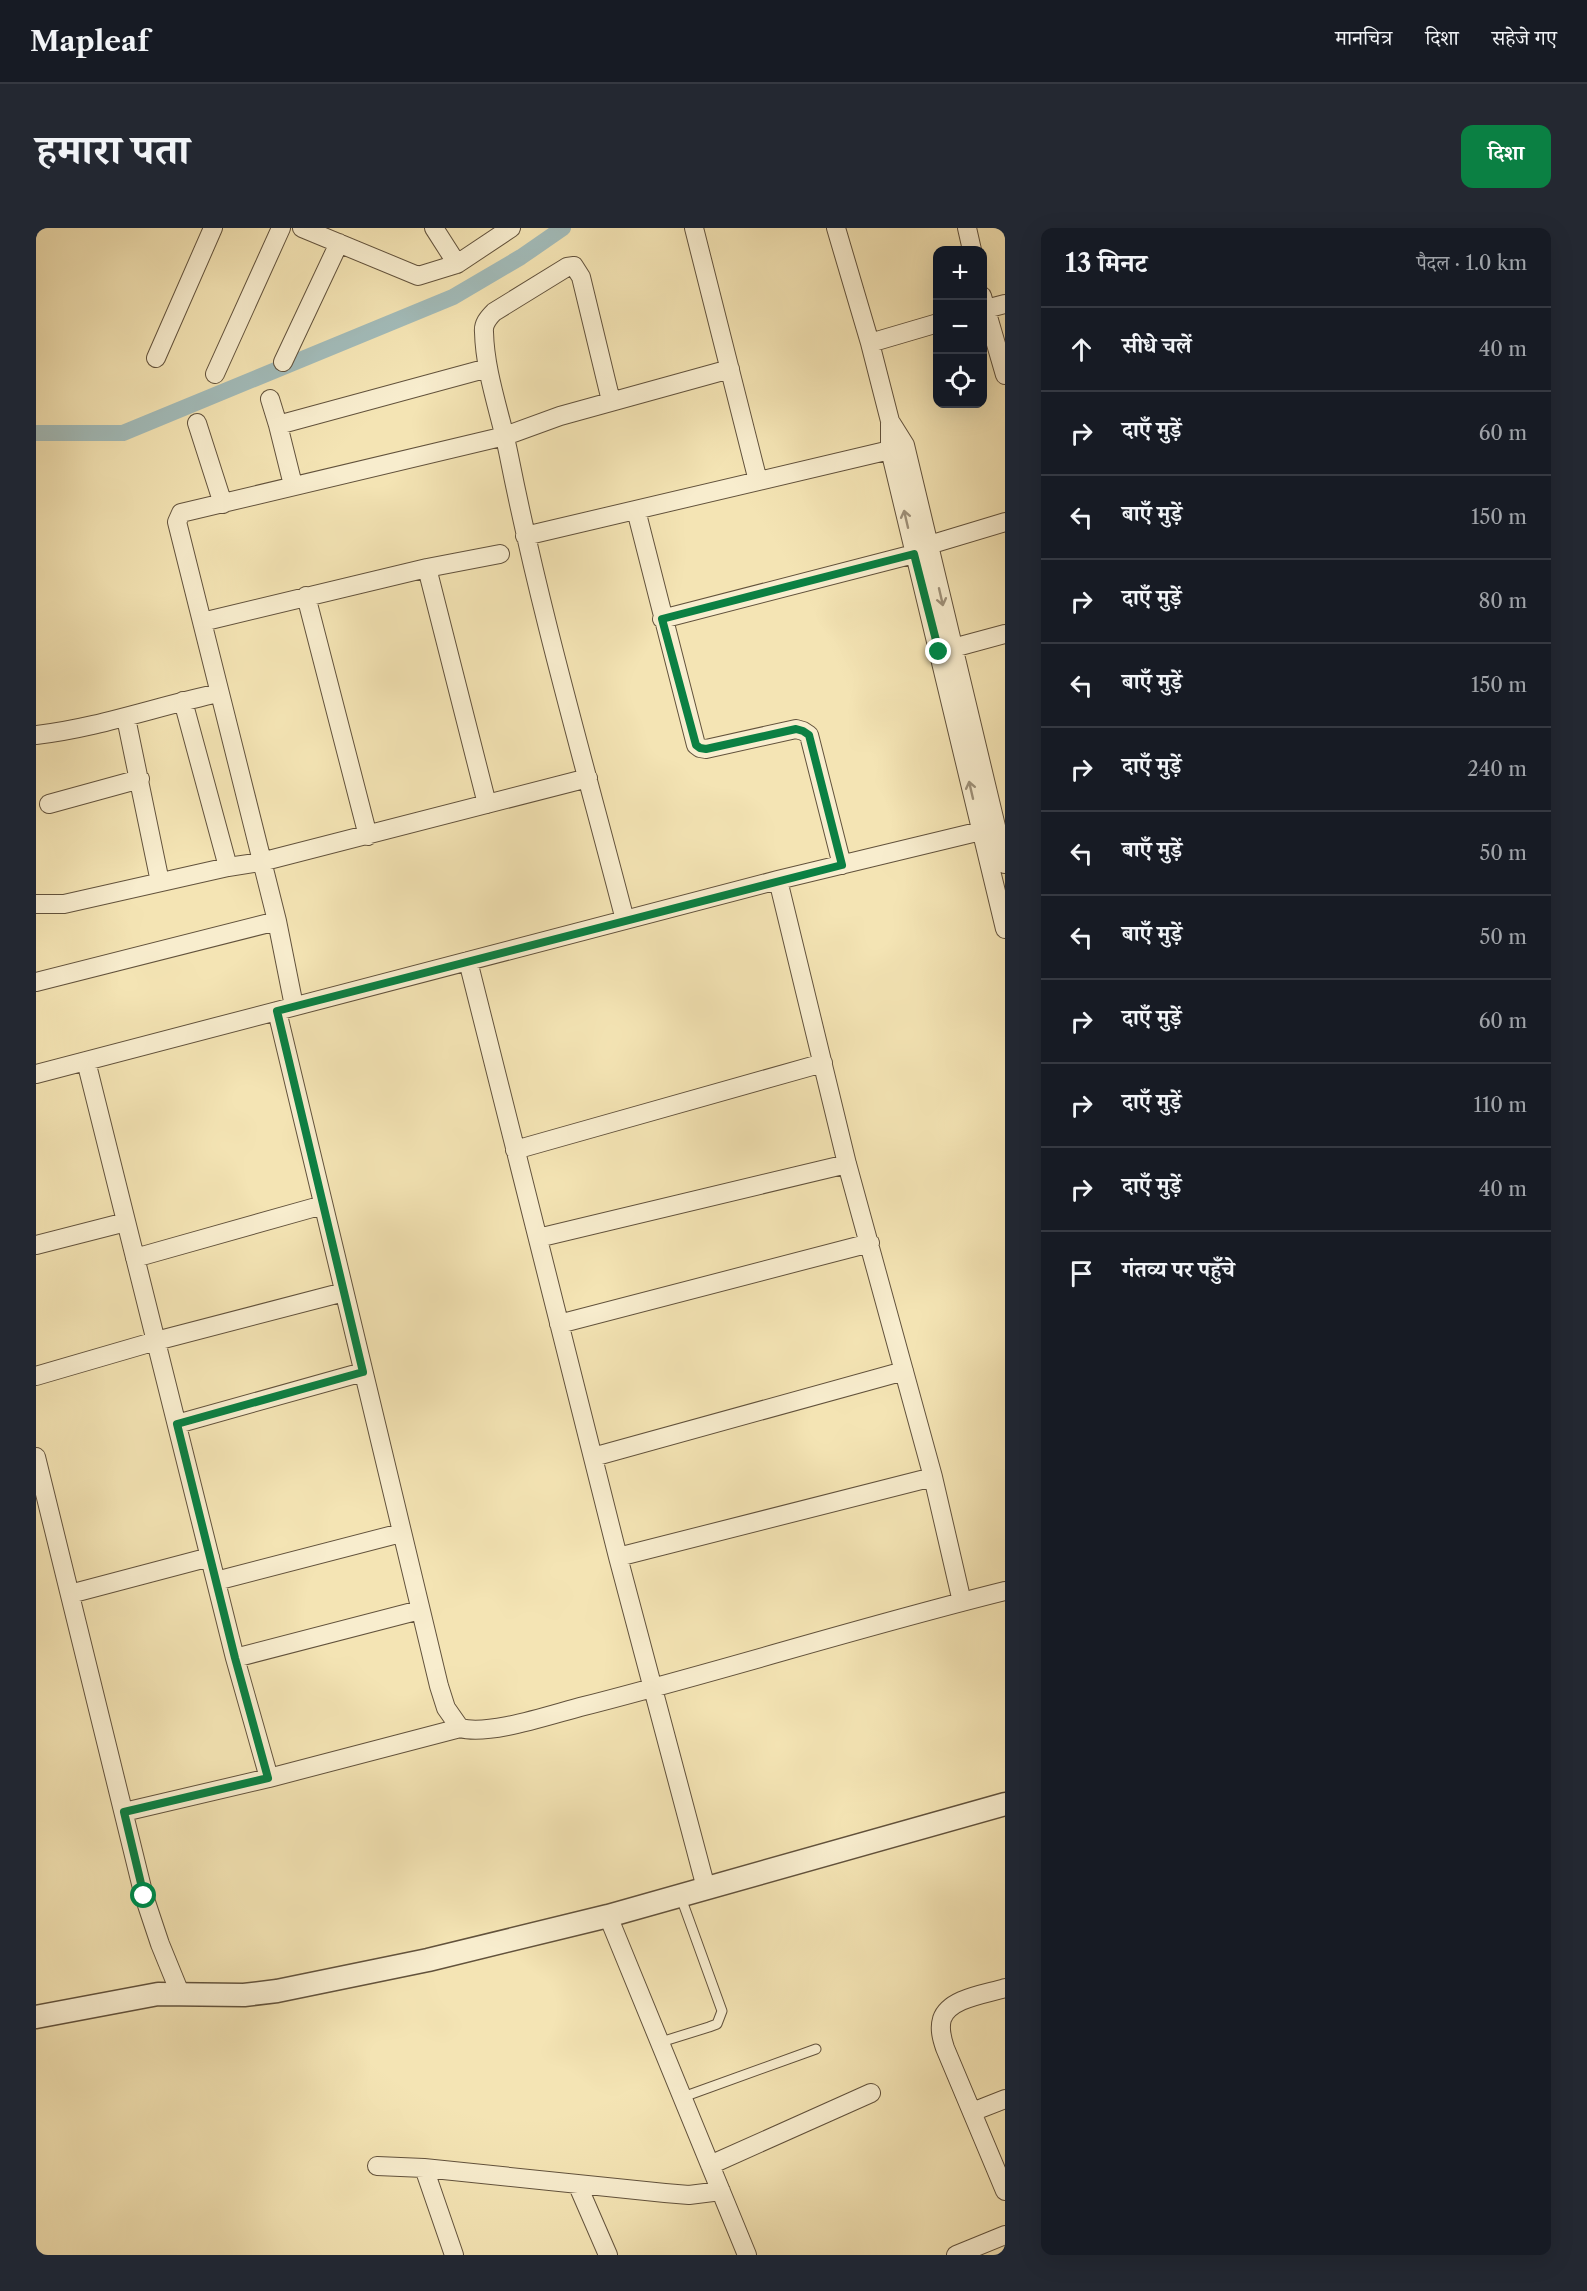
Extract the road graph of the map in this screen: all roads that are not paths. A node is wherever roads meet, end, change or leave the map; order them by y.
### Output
1 (213, 228) edge
2 (281, 228) edge
3 (302, 228) edge
4 (434, 228) edge
5 (511, 228) edge
6 (694, 228) edge
7 (836, 228) edge
8 (967, 228) edge
9 (339, 243) junction
10 (971, 246) edge
11 (457, 264) junction
12 (1005, 304) edge
13 (987, 305) edge
14 (987, 315) edge
15 (933, 324) edge
16 (870, 343) junction
17 (156, 358) dead end
18 (283, 362) dead end
19 (488, 368) junction
20 (730, 369) junction
21 (215, 374) dead end
22 (1005, 375) edge
23 (270, 399) dead end
24 (611, 401) junction
25 (890, 421) junction
26 (197, 423) dead end
27 (278, 425) junction
28 (506, 436) junction
29 (890, 450) junction
30 (758, 481) junction
31 (293, 485) junction
32 (223, 504) junction
33 (636, 510) junction
34 (1005, 522) edge
35 (525, 536) junction
36 (921, 549) junction
37 (500, 554) dead end
38 (427, 568) junction
39 (306, 596) junction
40 (662, 619) junction
41 (202, 622) junction
42 (1005, 634) edge
43 (953, 648) junction
44 (219, 693) junction
45 (183, 701) junction
46 (126, 718) junction
47 (36, 735) edge
48 (588, 777) junction
49 (140, 779) junction
50 (49, 804) dead end
51 (487, 804) junction
52 (981, 831) junction
53 (368, 836) junction
54 (261, 862) junction
55 (1005, 864) edge
56 (842, 865) junction
57 (228, 867) junction
58 (778, 880) junction
59 (160, 882) junction
60 (36, 904) edge
61 (625, 920) junction
62 (277, 921) junction
63 (1005, 929) edge
64 (468, 961) junction
65 (36, 982) edge
66 (286, 1009) junction
67 (86, 1061) junction
68 (823, 1063) junction
69 (36, 1074) edge
70 (515, 1150) junction
71 (847, 1164) junction
72 (323, 1205) junction
73 (126, 1222) junction
74 (538, 1238) junction
75 (870, 1243) junction
76 (36, 1245) edge
77 (135, 1258) junction
78 (344, 1292) junction
79 (559, 1324) junction
80 (156, 1341) junction
81 (904, 1371) junction
82 (363, 1372) junction
83 (36, 1376) edge
84 (177, 1424) junction
85 (36, 1457) edge
86 (593, 1457) junction
87 (933, 1477) junction
88 (43, 1513) edge
89 (402, 1533) junction
90 (210, 1557) junction
91 (618, 1557) junction
92 (216, 1581) junction
93 (1005, 1591) edge
94 (70, 1594) junction
95 (962, 1602) junction
96 (420, 1610) junction
97 (235, 1658) junction
98 (653, 1688) junction
99 (459, 1728) junction
100 (268, 1778) junction
101 (1005, 1804) edge
102 (124, 1812) junction
103 (706, 1888) junction
104 (680, 1895) junction
105 (608, 1916) junction
106 (1005, 1988) edge
107 (180, 1993) junction
108 (36, 2017) edge
109 (661, 2042) junction
110 (816, 2049) dead end
111 (870, 2093) dead end
112 (683, 2097) junction
113 (1005, 2099) edge
114 (972, 2112) junction
115 (710, 2165) junction
116 (377, 2166) dead end
117 (424, 2168) junction
118 (578, 2186) junction
119 (721, 2191) junction
120 (1005, 2191) edge
121 (1005, 2235) edge
122 (454, 2255) edge
123 (608, 2255) edge
124 (747, 2255) edge
125 (956, 2255) edge

1 - 17 street
2 - 21 street
3 - 9 street
4 - 11 street
5 - 11 street
6 - 20 street
7 - 16 street
8 - 10 street
9 - 11 street
9 - 18 street
12 - 13 street
14 - 22 street
15 - 16 street
16 - 25 street
19 - 24 street
19 - 27 street
19 - 28 street
20 - 24 street
20 - 30 street
23 - 27 street
24 - 28 street
25 - 29 street
25 - 36 street
26 - 32 street
27 - 31 street
28 - 31 street
28 - 35 street
29 - 30 street
36 -> 29 street
30 - 33 street
31 - 32 street
32 - 41 street
33 - 35 street
33 - 40 street
34 - 36 street
35 - 48 street
36 - 40 street
36 -> 43 street
52 -> 36 street
37 - 38 street
38 - 39 street
38 - 51 street
39 - 41 street
39 - 53 street
40 - 56 street
41 - 44 street
42 - 43 street
43 - 55 street
44 - 45 street
44 - 54 street
45 - 46 street
45 - 57 street
46 - 47 street
46 - 49 street
48 - 51 street
48 - 61 street
49 - 50 street
49 - 59 street
51 - 53 street
52 - 56 street
52 - 63 street
53 - 54 street
54 - 57 street
54 - 62 street
56 - 58 street
57 - 59 street
58 - 61 street
58 - 68 street
59 - 60 street
61 - 64 street
62 - 65 street
62 - 66 street
64 - 66 street
64 - 70 street
66 - 67 street
66 - 72 street
67 - 69 street
67 - 73 street
68 - 70 street
68 - 71 street
70 - 74 street
71 - 74 street
71 - 75 street
72 - 77 street
72 - 78 street
73 - 76 street
73 - 77 street
74 - 79 street
75 - 79 street
75 - 81 street
77 - 80 street
78 - 80 street
78 - 82 street
79 - 86 street
80 - 83 street
80 - 84 street
81 - 86 street
81 - 87 street
82 - 84 street
82 - 89 street
84 - 90 street
85 - 88 street
86 - 91 street
87 - 91 street
87 - 95 street
88 - 94 street
89 - 92 street
89 - 96 street
90 - 92 street
90 - 94 street
91 - 98 street
92 - 97 street
93 - 95 street
94 - 102 street
95 - 98 street
96 - 97 street
96 - 99 street
97 - 100 street
98 - 99 street
98 - 103 street
99 - 100 street
100 - 102 street
101 - 103 street
102 - 107 street
103 - 104 street
104 - 105 street
104 - 109 lane
105 - 107 street
105 - 109 street
106 - 114 street
107 - 108 street
109 - 112 street
110 - 112 lane
111 - 115 street
112 - 115 street
113 - 114 street
114 - 120 street
115 - 119 street
116 - 117 street
117 - 118 street
117 - 122 street
118 - 119 street
118 - 123 street
119 - 124 street
121 - 125 street

